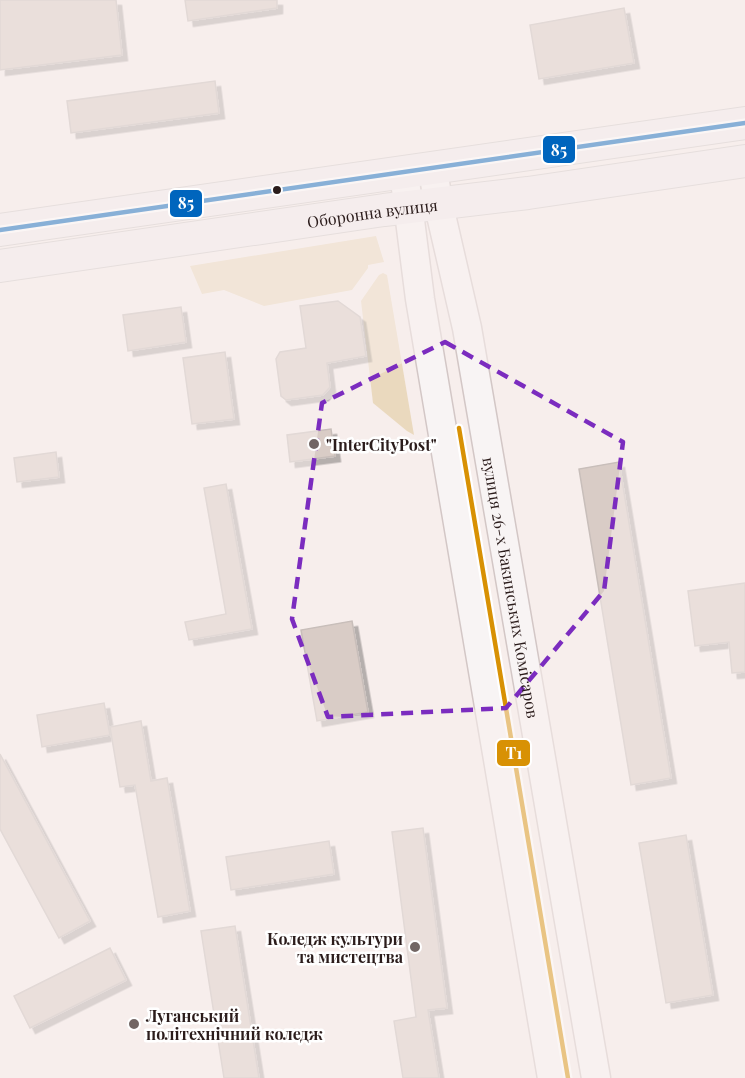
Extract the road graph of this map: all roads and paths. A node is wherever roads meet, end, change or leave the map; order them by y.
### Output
1 (745, 123) edge
2 (745, 161) edge
3 (418, 171) junction
4 (424, 204) junction
5 (0, 230) edge
6 (0, 266) edge
7 (488, 445) junction
8 (445, 453) junction
9 (552, 1078) edge
10 (596, 1078) edge

1 - 3 main road, Оборонна вулиця
2 - 4 main road, Оборонна вулиця
3 - 4 street, вулиця 26-х Бакинських Комісаров
3 - 5 main road, Оборонна вулиця
4 - 6 main road, Оборонна вулиця
4 - 7 street, вулиця 26-х Бакинських Комісаров
4 - 8 street, вулиця 26-х Бакинських Комісаров
7 - 8 street
7 - 10 street, вулиця 26-х Бакинських Комісаров
8 - 9 street, вулиця 26-х Бакинських Комісаров

